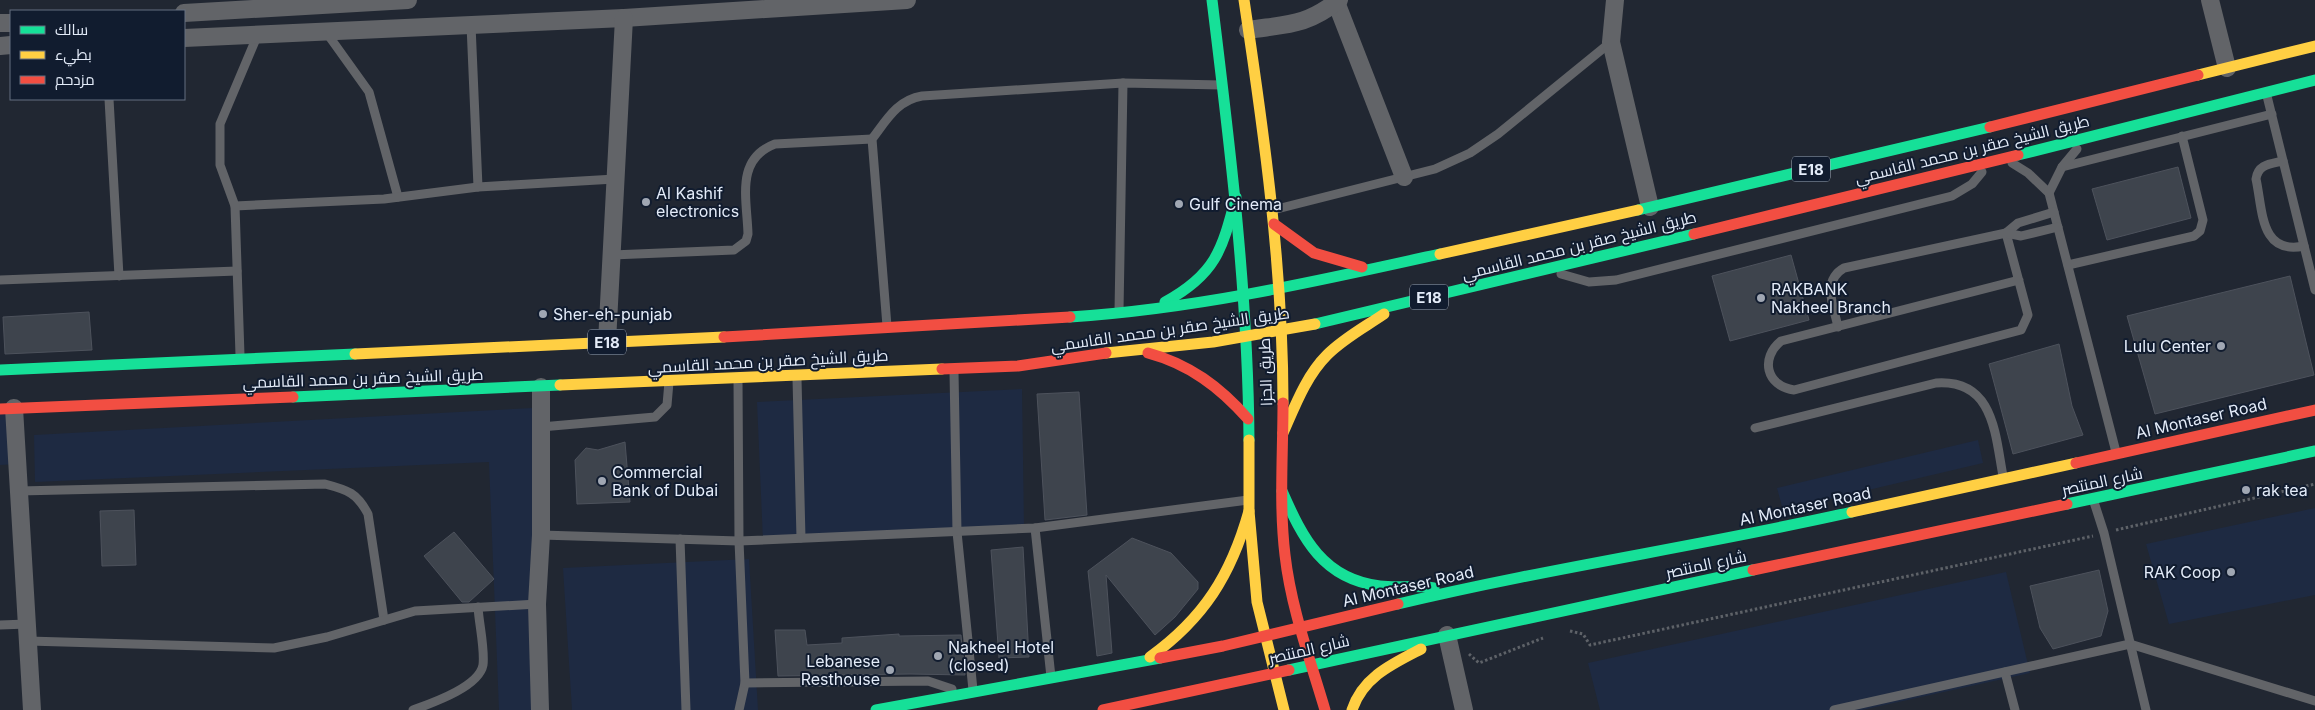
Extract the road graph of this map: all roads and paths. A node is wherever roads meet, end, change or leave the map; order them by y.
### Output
1 (408, 0) edge
2 (907, 0) edge
3 (1244, 0) edge
4 (1615, 0) edge
5 (2210, 0) edge
6 (1338, 1) edge
7 (357, 2) edge
8 (1210, 2) edge
9 (185, 14) edge
10 (624, 18) junction
11 (470, 25) junction
12 (1248, 30) junction
13 (326, 31) junction
14 (258, 34) junction
15 (185, 38) edge
16 (1611, 42) junction
17 (2315, 46) edge
18 (2227, 68) junction
19 (2315, 80) edge
20 (1122, 83) junction
21 (1223, 85) junction
22 (2267, 94) junction
23 (110, 100) edge
24 (2272, 114) junction
25 (2092, 136) junction
26 (2182, 136) junction
27 (872, 139) junction
28 (2003, 159) junction
29 (2283, 160) junction
30 (1989, 162) junction
31 (2062, 167) junction
32 (1404, 177) junction
33 (615, 180) junction
34 (478, 187) junction
35 (2049, 193) junction
36 (398, 197) junction
37 (1236, 197) junction
38 (235, 206) junction
39 (1650, 208) junction
40 (1272, 210) junction
41 (2054, 212) junction
42 (1274, 224) junction
43 (2058, 227) junction
44 (2006, 233) junction
45 (2304, 246) junction
46 (612, 255) junction
47 (2068, 265) junction
48 (1549, 268) junction
49 (1371, 269) junction
50 (237, 271) junction
51 (119, 276) junction
52 (0, 280) edge
53 (2019, 280) junction
54 (1277, 289) junction
55 (2315, 290) edge
56 (1244, 294) junction
57 (1398, 305) junction
58 (1146, 311) junction
59 (1119, 314) junction
60 (887, 326) junction
61 (1838, 327) junction
62 (1280, 331) junction
63 (1246, 336) junction
64 (607, 342) junction
65 (1134, 350) junction
66 (240, 358) junction
67 (954, 369) junction
68 (0, 370) edge
69 (797, 376) junction
70 (738, 379) junction
71 (669, 382) junction
72 (541, 387) junction
73 (7, 409) edge
74 (2315, 410) edge
75 (1248, 419) junction
76 (541, 427) junction
77 (1754, 428) dead end
78 (1283, 433) junction
79 (2315, 451) edge
80 (2116, 454) junction
81 (2004, 479) junction
82 (2315, 484) edge
83 (19, 491) junction
84 (1282, 491) junction
85 (2093, 500) junction
86 (1250, 505) junction
87 (1036, 528) junction
88 (957, 532) junction
89 (2104, 533) junction
90 (541, 535) junction
91 (801, 538) junction
92 (680, 539) junction
93 (739, 541) junction
94 (1449, 592) junction
95 (537, 604) junction
96 (478, 608) junction
97 (384, 620) junction
98 (0, 625) edge
99 (1301, 627) junction
100 (1563, 630) dead end
101 (28, 632) junction
102 (1447, 635) junction
103 (1265, 636) junction
104 (1544, 638) dead end
105 (2130, 644) junction
106 (1142, 662) junction
107 (1312, 664) junction
108 (2005, 672) junction
109 (1275, 673) junction
110 (1051, 680) junction
111 (745, 683) junction
112 (970, 694) junction
113 (2315, 701) edge
114 (32, 710) edge
115 (414, 710) edge
116 (540, 710) edge
117 (686, 710) edge
118 (739, 710) edge
119 (876, 710) edge
120 (1104, 710) edge
121 (1284, 710) edge
122 (1325, 710) edge
123 (1352, 710) edge
124 (1464, 710) edge
125 (1834, 710) edge
126 (2015, 710) edge
127 (2146, 710) edge

1 - 7 street
2 - 10 street
3 - 12 main road, طريق الجزا
4 - 16 street
5 - 18 street
6 - 12 street
6 - 32 street
7 - 9 street
8 - 21 main road, طريق الجزا
10 - 11 street
10 - 33 street
11 - 13 street
11 - 34 lane
12 - 40 main road, طريق الجزا
13 - 14 street
13 - 36 lane
14 - 15 street
14 - 38 lane
16 - 32 lane
16 - 39 street
17 - 18 main road, طريق الشيخ صقر بن محمد القاسمي / E18
18 - 39 main road, طريق الشيخ صقر بن محمد القاسمي / E18
19 - 22 main road, طريق الشيخ صقر بن محمد القاسمي / E18
20 - 21 lane
20 - 27 lane
20 - 59 lane
21 - 37 main road, طريق الجزا
22 - 24 lane
22 - 25 main road, طريق الشيخ صقر بن محمد القاسمي / E18
23 - 51 lane
24 - 26 lane
24 - 29 lane
25 - 28 main road, طريق الشيخ صقر بن محمد القاسمي / E18
25 - 31 lane
26 - 31 lane
26 - 47 lane
27 - 46 lane
27 - 60 lane
28 - 30 main road, طريق الشيخ صقر بن محمد القاسمي / E18
28 - 35 lane
29 - 45 lane
29 - 45 lane
30 - 48 main road, طريق الشيخ صقر بن محمد القاسمي / E18
30 - 48 lane
31 - 35 lane
32 - 40 lane
33 - 34 lane
33 - 46 street
34 - 36 lane
35 - 41 lane
36 - 38 lane
37 - 56 main road, طريق الجزا
37 - 58 main road
38 - 50 lane
39 - 49 main road, طريق الشيخ صقر بن محمد القاسمي / E18
40 - 42 main road, طريق الجزا
41 - 43 lane
41 - 44 lane
42 - 49 main road
42 - 54 main road, طريق الجزا
43 - 44 lane
43 - 47 lane
44 - 53 lane
44 - 61 lane
45 - 55 lane
46 - 64 street
47 - 80 lane
48 - 57 main road, طريق الشيخ صقر بن محمد القاسمي / E18
49 - 54 main road, طريق الشيخ صقر بن محمد القاسمي / E18
50 - 51 lane
50 - 66 lane
51 - 52 lane
53 - 61 lane
53 - 61 lane
54 - 56 main road, طريق الشيخ صقر بن محمد القاسمي / E18
54 - 62 main road, طريق الجزا
56 - 58 main road, طريق الشيخ صقر بن محمد القاسمي / E18
56 - 63 main road, طريق الجزا
57 - 62 main road, طريق الشيخ صقر بن محمد القاسمي / E18
57 - 78 main road
58 - 59 main road, طريق الشيخ صقر بن محمد القاسمي / E18
59 - 60 main road, طريق الشيخ صقر بن محمد القاسمي / E18
60 - 64 main road, طريق الشيخ صقر بن محمد القاسمي / E18
62 - 63 main road, طريق الشيخ صقر بن محمد القاسمي / E18
62 - 78 main road, طريق الجزا
63 - 65 main road, طريق الشيخ صقر بن محمد القاسمي / E18
63 - 75 main road, طريق الجزا
64 - 66 main road, طريق الشيخ صقر بن محمد القاسمي / E18
65 - 67 main road, طريق الشيخ صقر بن محمد القاسمي / E18
65 - 75 main road
66 - 68 main road, طريق الشيخ صقر بن محمد القاسمي / E18
67 - 69 main road, طريق الشيخ صقر بن محمد القاسمي / E18
67 - 88 lane
69 - 70 main road, طريق الشيخ صقر بن محمد القاسمي / E18
69 - 91 lane
70 - 71 main road, طريق الشيخ صقر بن محمد القاسمي / E18
70 - 93 lane
71 - 72 main road, طريق الشيخ صقر بن محمد القاسمي / E18
71 - 76 lane
72 - 73 main road, طريق الشيخ صقر بن محمد القاسمي / E18
72 - 76 street
73 - 83 street
74 - 80 main road, Al Montaser Road
75 - 86 main road, طريق الجزا
76 - 90 street
77 - 81 lane
78 - 84 main road, طريق الجزا
79 - 85 main road, شارع المنتصر
80 - 81 main road, Al Montaser Road
81 - 94 main road, Al Montaser Road
82 - 89 path
83 - 97 lane
83 - 101 street
84 - 94 main road
84 - 99 main road, طريق الجزا
85 - 89 lane
85 - 102 main road, شارع المنتصر
86 - 87 lane
86 - 103 main road, طريق الجزا
86 - 106 main road
87 - 88 lane
87 - 110 lane
88 - 91 lane
88 - 112 lane
89 - 100 path
89 - 105 lane
90 - 92 lane
90 - 95 street
91 - 93 lane
92 - 93 lane
92 - 117 lane
93 - 111 lane
94 - 99 main road, Al Montaser Road
95 - 96 lane
95 - 116 street
96 - 97 lane
96 - 115 lane
97 - 101 lane
98 - 101 lane
99 - 103 main road, شارع المنتصر
99 - 107 main road, طريق الجزا
101 - 114 street
102 - 104 path
102 - 107 main road, شارع المنتصر
102 - 123 main road
102 - 124 street
103 - 106 main road, شارع المنتصر
103 - 109 main road, طريق الجزا
105 - 108 lane
105 - 113 lane
105 - 127 lane
106 - 110 main road, شارع المنتصر
107 - 109 main road, شارع المنتصر
107 - 122 main road, طريق الجزا
108 - 125 lane
108 - 126 lane
109 - 120 main road, شارع المنتصر
109 - 121 main road, طريق الجزا
110 - 112 main road, شارع المنتصر
111 - 112 lane
111 - 118 lane
112 - 119 main road, شارع المنتصر

